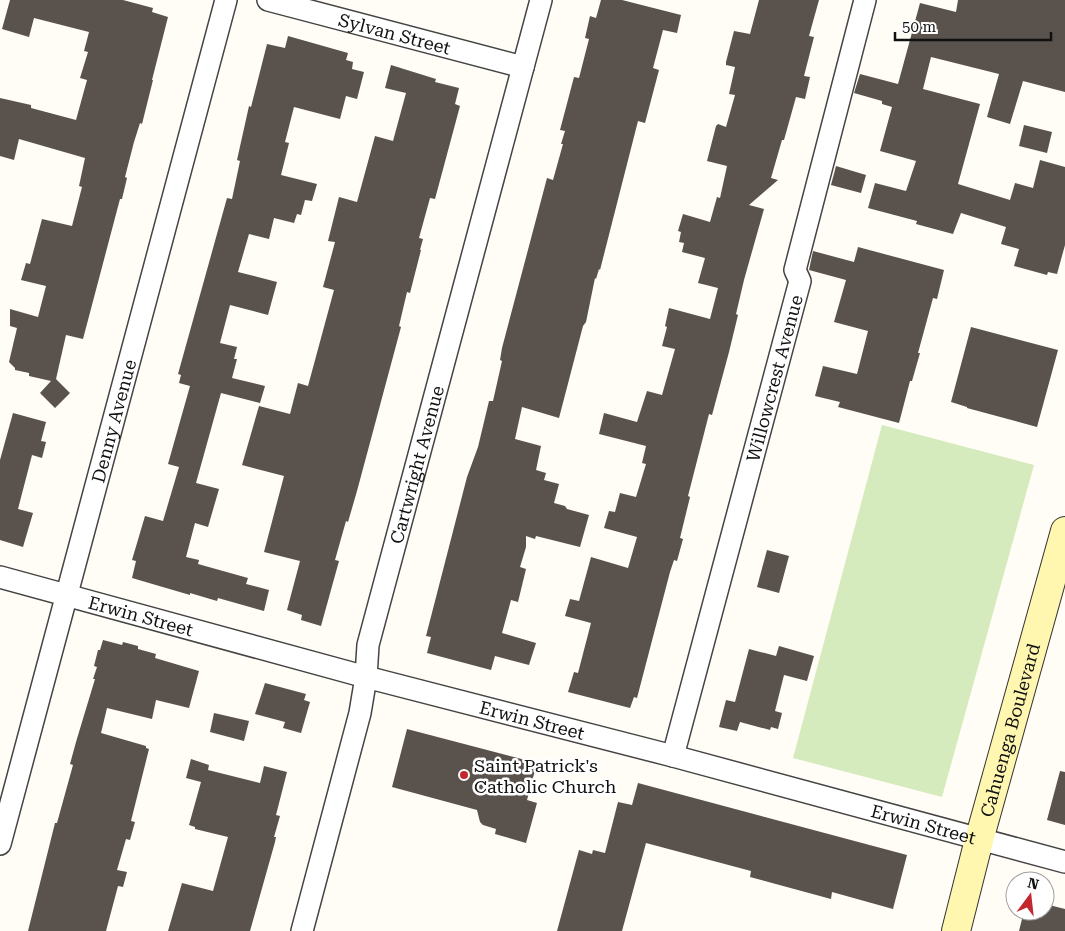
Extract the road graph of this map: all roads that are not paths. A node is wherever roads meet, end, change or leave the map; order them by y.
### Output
1 (226, 0) edge
2 (268, 0) edge
3 (541, 0) edge
4 (865, 0) edge
5 (523, 67) junction
6 (1065, 531) edge
7 (0, 577) edge
8 (66, 594) junction
9 (366, 677) junction
10 (673, 756) junction
11 (979, 840) junction
12 (0, 844) edge
13 (1065, 862) edge
14 (302, 931) edge
15 (956, 931) edge

1 - 8 street, Denny Avenue
2 - 5 street, Sylvan Street
3 - 5 street, Cartwright Avenue
4 - 10 street, Willowcrest Avenue
5 - 9 street, Cartwright Avenue
6 - 11 main road, Cahuenga Boulevard
7 - 8 street, Erwin Street
8 - 9 street, Erwin Street
8 - 12 street, Denny Avenue
9 - 10 street, Erwin Street
9 - 14 street, Cartwright Avenue
10 - 11 street, Erwin Street
11 - 13 street, Erwin Street
11 - 15 main road, Cahuenga Boulevard

